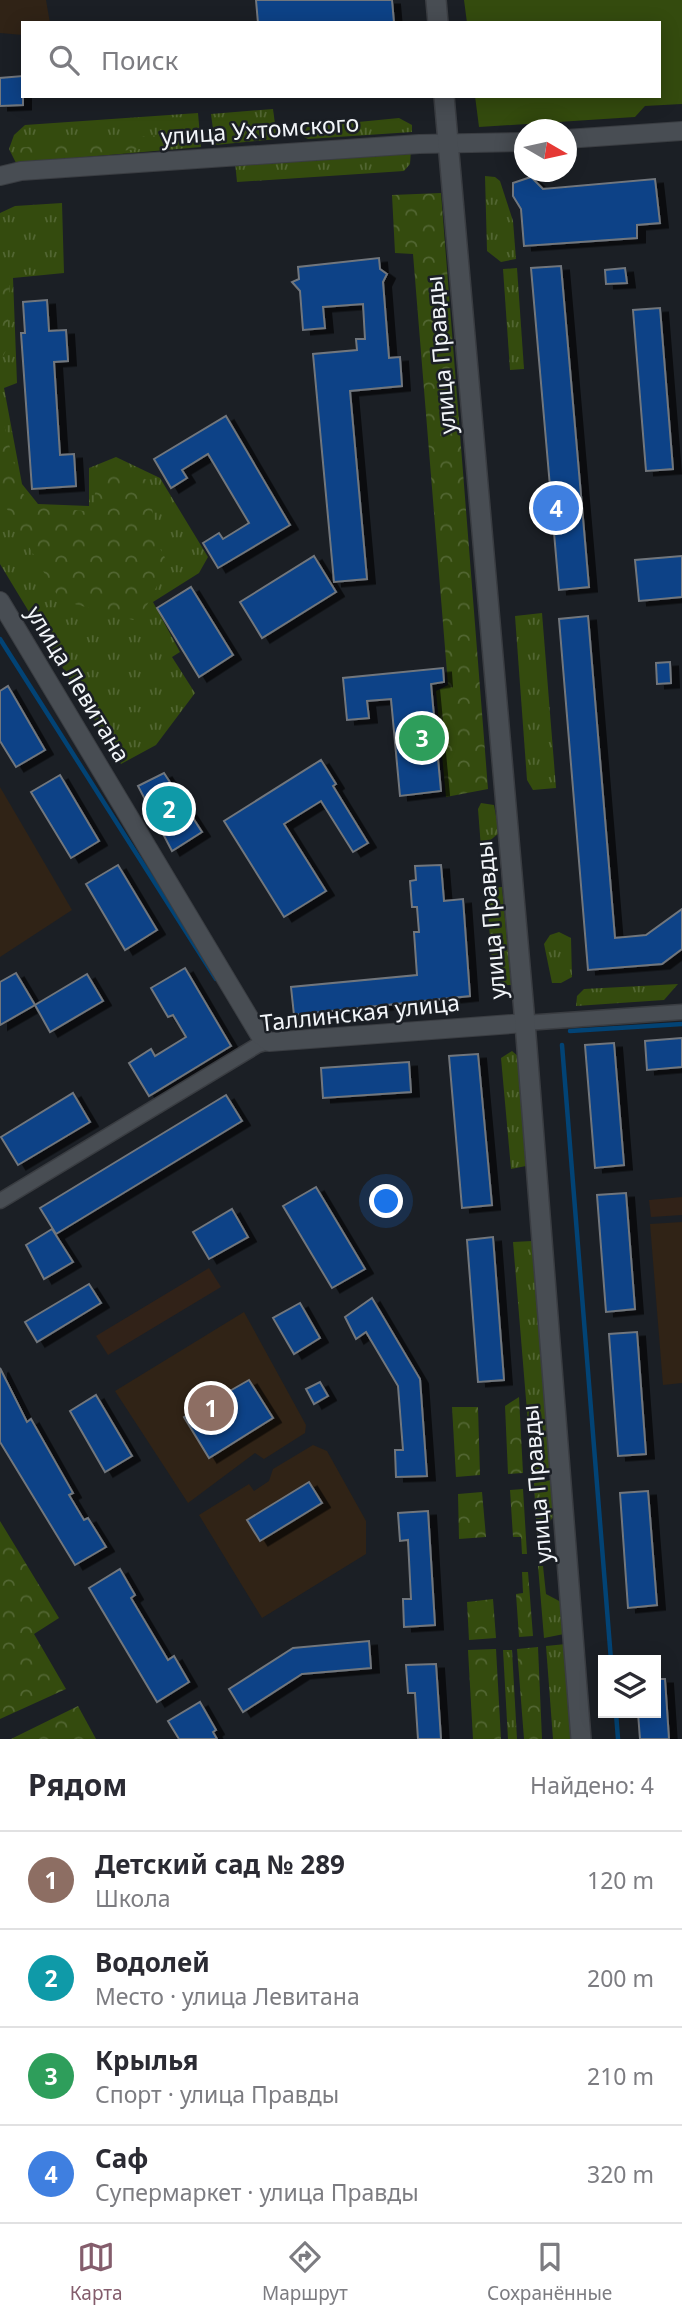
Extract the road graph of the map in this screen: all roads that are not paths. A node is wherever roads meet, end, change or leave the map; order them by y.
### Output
1 (436, 0) edge
2 (438, 21) edge
3 (444, 98) edge
4 (682, 131) edge
5 (577, 138) edge
6 (514, 142) edge
7 (447, 144) junction
8 (0, 176) edge
9 (0, 601) edge
10 (682, 1012) edge
11 (525, 1023) junction
12 (269, 1042) junction
13 (0, 1200) edge
14 (582, 1739) edge

1 - 2 main road
3 - 7 main road, улица Правды
4 - 5 street
6 - 7 street, улица Ухтомского
7 - 8 street, улица Ухтомского
7 - 11 main road, улица Правды
9 - 12 street, улица Левитана
10 - 11 street, Таллинская улица
11 - 12 street, Таллинская улица
11 - 14 main road, улица Правды
12 - 13 street, Таллинская улица

